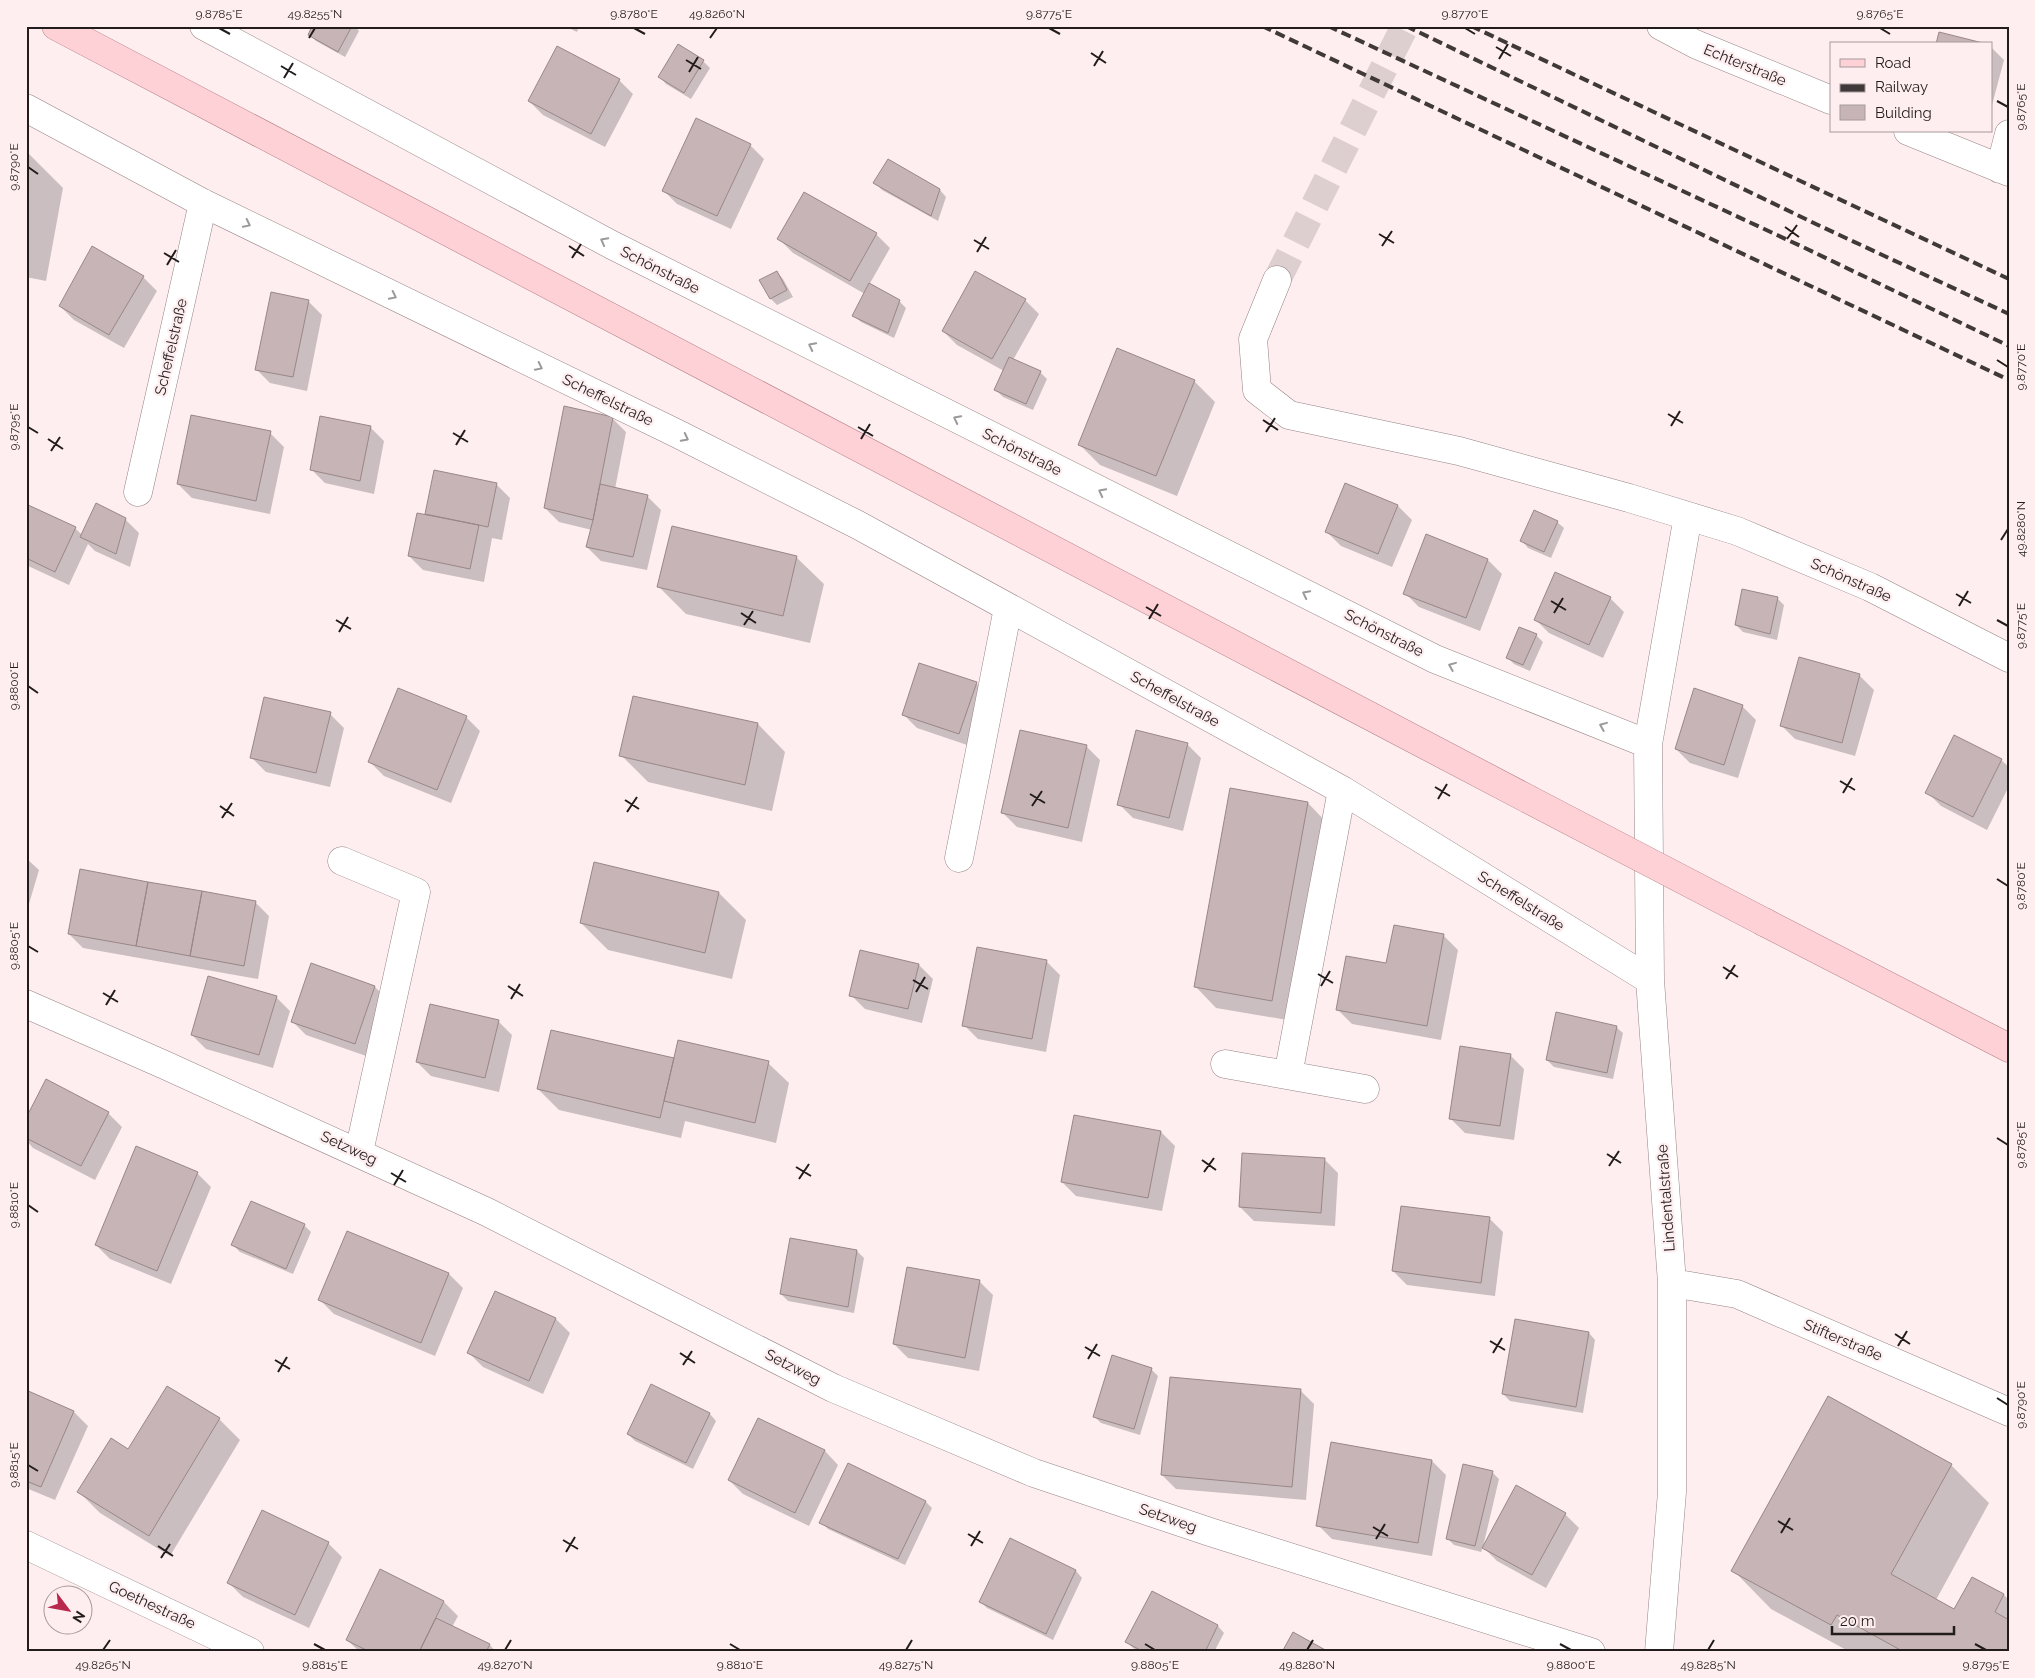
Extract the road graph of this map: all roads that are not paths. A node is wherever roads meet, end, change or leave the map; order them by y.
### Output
1 (56, 26) edge
2 (204, 26) edge
3 (1661, 26) edge
4 (1830, 100) edge
5 (26, 108) edge
6 (1910, 132) edge
7 (2009, 134) edge
8 (2004, 171) edge
9 (203, 203) junction
10 (1277, 280) tunnel mouth
11 (138, 492) dead end
12 (1688, 516) junction
13 (1008, 608) junction
14 (2009, 658) edge
15 (1648, 744) junction
16 (1342, 790) junction
17 (959, 858) dead end
18 (342, 861) dead end
19 (1650, 980) junction
20 (26, 1004) edge
21 (2009, 1048) edge
22 (1225, 1064) dead end
23 (1288, 1076) junction
24 (1365, 1089) dead end
25 (359, 1152) junction
26 (1672, 1283) junction
27 (2009, 1412) edge
28 (26, 1545) edge
29 (250, 1652) edge
30 (1591, 1652) edge
31 (1659, 1652) edge

1 - 21 main road, bridge
15 -> 2 street, Schönstraße
3 - 4 street, Echterstraße
5 - 9 street, Scheffelstraße
6 - 8 street
7 - 8 street
9 - 11 street, Scheffelstraße
9 -> 13 street, Scheffelstraße
10 - 12 street, Schönstraße
12 - 14 street, Schönstraße
12 - 15 street
13 - 16 street, Scheffelstraße
13 - 17 street
15 - 19 street, Lindentalstraße
16 - 19 street, Scheffelstraße
16 - 23 street
18 - 25 street
19 - 26 street, Lindentalstraße
20 - 25 street, Setzweg
22 - 23 street
23 - 24 street
25 - 30 street, Setzweg
26 - 27 street, Stifterstraße
26 - 31 street, Lindentalstraße
28 - 29 street, Goethestraße

